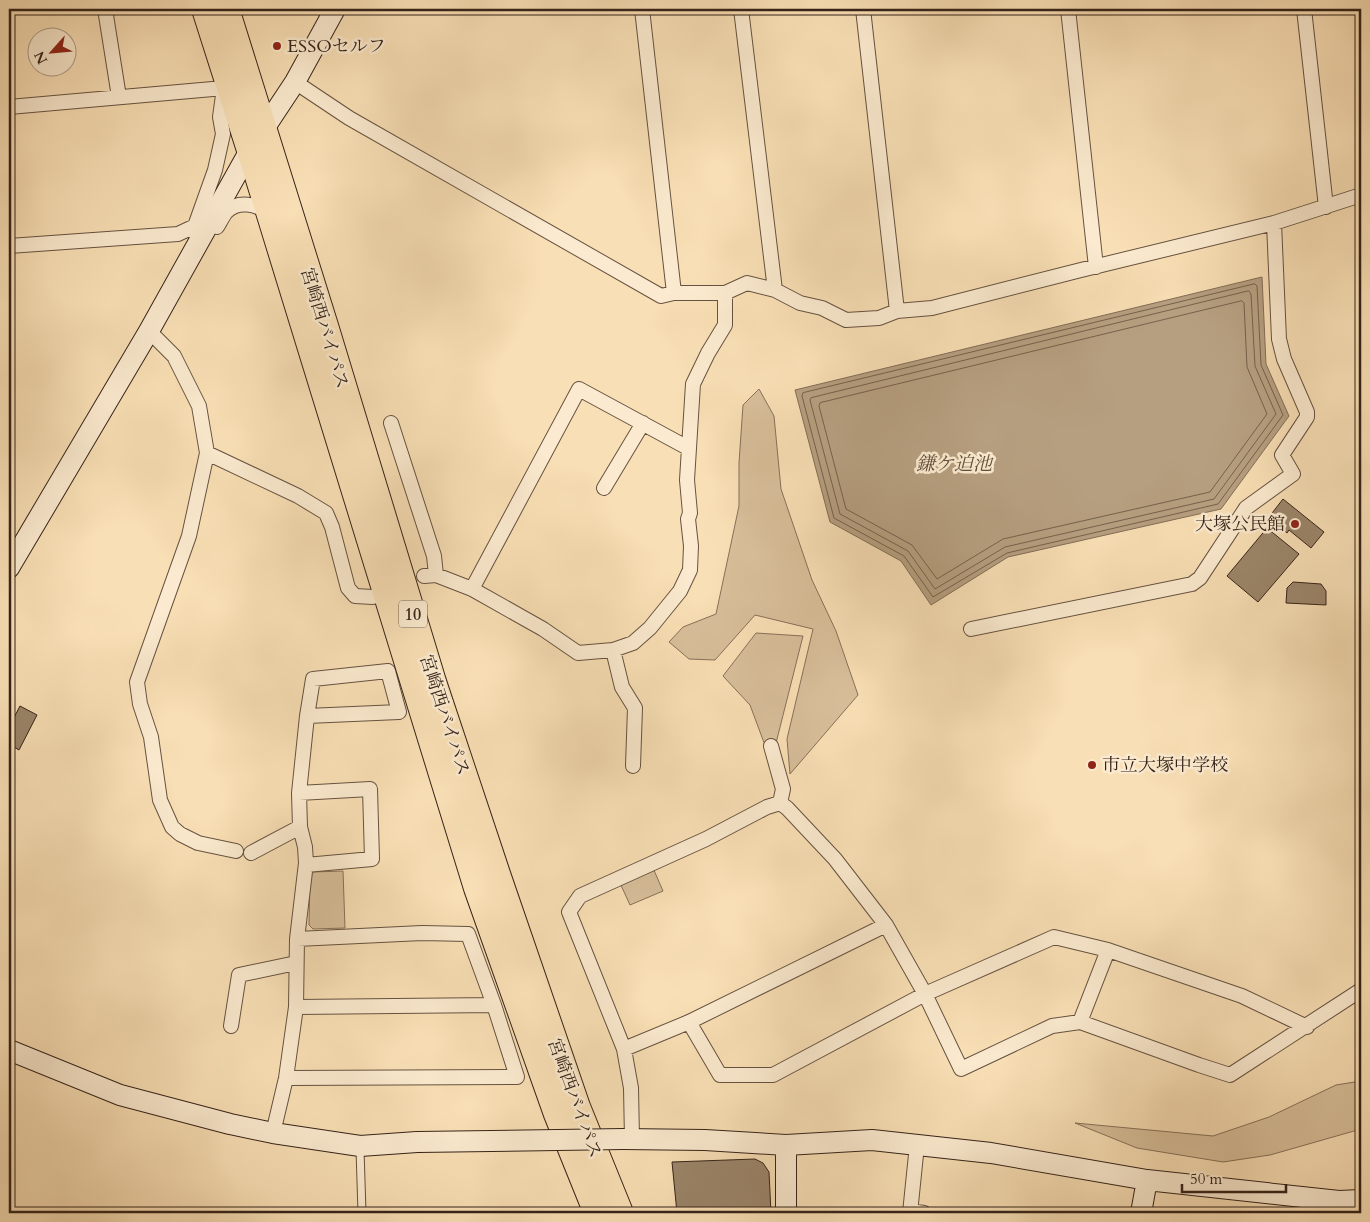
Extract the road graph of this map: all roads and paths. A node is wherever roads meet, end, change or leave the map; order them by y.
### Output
1 (105, 9) edge
2 (205, 9) edge
3 (226, 9) edge
4 (335, 9) edge
5 (642, 9) edge
6 (741, 9) edge
7 (863, 9) edge
8 (1068, 9) edge
9 (1304, 9) edge
10 (223, 77) junction
11 (295, 82) junction
12 (119, 97) junction
13 (9, 107) edge
14 (257, 141) junction
15 (1361, 195) edge
16 (1326, 207) junction
17 (272, 222) junction
18 (1274, 223) junction
19 (197, 235) junction
20 (9, 246) edge
21 (1096, 267) junction
22 (775, 290) junction
23 (674, 293) junction
24 (725, 293) junction
25 (897, 311) junction
26 (149, 331) junction
27 (391, 423) dead end
28 (643, 423) junction
29 (688, 448) junction
30 (207, 453) junction
31 (604, 488) dead end
32 (9, 568) edge
33 (472, 589) junction
34 (373, 597) dead end
35 (971, 629) dead end
36 (613, 650) junction
37 (306, 716) junction
38 (771, 746) dead end
39 (633, 766) dead end
40 (299, 793) junction
41 (780, 803) junction
42 (300, 828) junction
43 (236, 850) dead end
44 (251, 853) dead end
45 (306, 865) junction
46 (886, 925) junction
47 (297, 939) junction
48 (1108, 950) junction
49 (296, 963) junction
50 (1361, 990) edge
51 (925, 994) junction
52 (494, 1005) junction
53 (296, 1007) junction
54 (689, 1022) junction
55 (1080, 1022) junction
56 (231, 1026) dead end
57 (1307, 1027) junction
58 (624, 1049) junction
59 (9, 1050) edge
60 (286, 1078) junction
61 (273, 1133) junction
62 (627, 1139) junction
63 (917, 1144) junction
64 (786, 1145) junction
65 (360, 1146) junction
66 (1147, 1180) junction
67 (1361, 1200) edge
68 (910, 1212) edge
69 (362, 1213) edge
70 (597, 1213) edge
71 (620, 1213) edge
72 (786, 1213) edge
73 (924, 1213) edge
74 (1141, 1213) edge

1 - 12 street
2 - 10 highway, 宮崎西バイパス / 10
3 - 14 highway, 宮崎西バイパス / 10
4 - 11 street
5 - 23 street
6 - 22 street
7 - 25 street
8 - 21 street
9 - 16 street
10 - 12 street
10 - 14 highway, 宮崎西バイパス / 10
10 - 19 street
11 - 14 street
11 - 23 street
12 - 13 street
14 - 17 highway, 宮崎西バイパス / 10
14 - 19 street
14 - 71 highway, 宮崎西バイパス / 10
15 - 16 street
16 - 18 street
17 - 19 street
17 - 70 highway, 宮崎西バイパス / 10
18 - 21 street
18 - 35 street
19 - 20 street
19 - 26 street
21 - 25 street
22 - 24 street
22 - 25 street
23 - 24 street
24 - 29 street
26 - 30 street
26 - 32 street
27 - 33 street
28 - 29 street
28 - 31 street
28 - 33 street
29 - 36 street
30 - 34 street
30 - 43 street
33 - 36 street
36 - 39 street
37 - 37 street
37 - 40 street
38 - 41 street
40 - 42 street
40 - 45 street
41 - 46 street
41 - 58 street
42 - 44 street
42 - 45 street
45 - 47 street
46 - 51 street
46 - 54 street
47 - 49 street
47 - 52 street
48 - 51 street
48 - 55 street
48 - 57 street
49 - 53 street
49 - 56 street
50 - 57 street
51 - 54 street
51 - 55 street
52 - 53 street
52 - 60 street
53 - 60 street
54 - 58 street
55 - 57 street
58 - 62 street
59 - 61 street
60 - 61 street
61 - 65 street
62 - 64 street
62 - 65 street, bridge
63 - 64 street
63 - 66 street
63 - 68 street
64 - 72 street
65 - 69 lane
66 - 67 street
66 - 74 street
68 - 73 street

